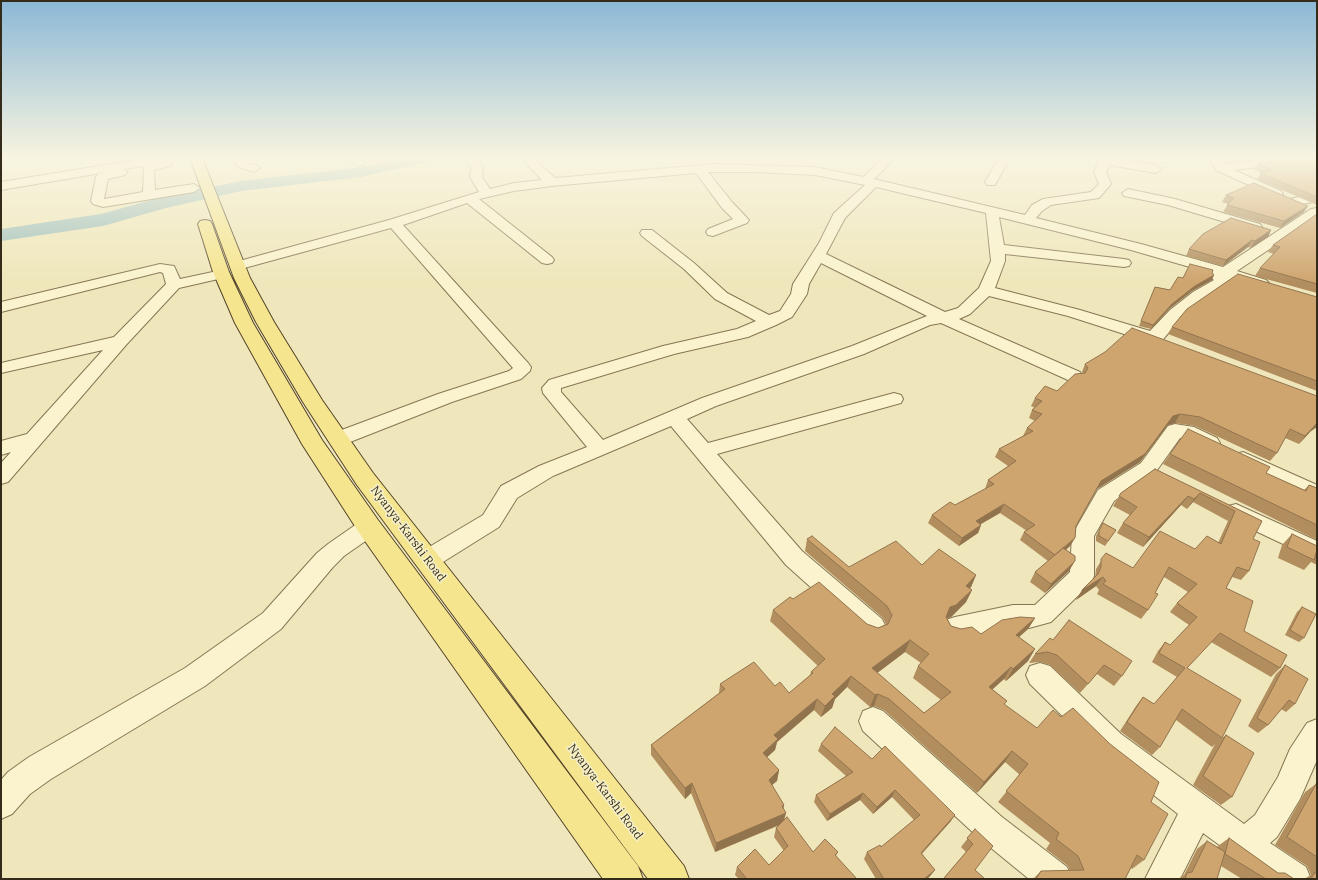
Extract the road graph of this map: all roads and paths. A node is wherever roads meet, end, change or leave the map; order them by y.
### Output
1 (98, 199) edge
2 (126, 199) edge
3 (204, 199) edge
4 (209, 199) edge
5 (466, 199) edge
6 (470, 199) edge
7 (723, 199) edge
8 (854, 199) edge
9 (942, 199) edge
10 (1067, 199) edge
11 (1156, 199) edge
12 (1288, 199) edge
13 (1311, 199) edge
14 (1294, 202) junction
15 (992, 211) junction
16 (1317, 212) edge
17 (1028, 220) junction
18 (394, 223) junction
19 (713, 232) dead end
20 (647, 233) dead end
21 (1284, 235) junction
22 (997, 248) junction
23 (819, 256) junction
24 (547, 260) dead end
25 (1124, 263) dead end
26 (230, 270) junction
27 (1225, 272) junction
28 (174, 285) junction
29 (1271, 286) edge
30 (986, 290) junction
31 (1, 307) edge
32 (945, 317) junction
33 (770, 322) junction
34 (120, 341) junction
35 (1, 368) edge
36 (1074, 376) edge
37 (894, 399) dead end
38 (674, 416) junction
39 (34, 439) junction
40 (338, 439) junction
41 (1, 448) edge
42 (600, 450) junction
43 (702, 451) junction
44 (1148, 468) junction
45 (1, 477) edge
46 (1169, 478) edge
47 (1317, 494) edge
48 (1216, 502) edge
49 (368, 527) junction
50 (1317, 551) edge
51 (428, 560) junction
52 (873, 627) edge
53 (955, 628) edge
54 (1040, 675) dead end
55 (873, 722) dead end
56 (1317, 734) edge
57 (1, 803) edge
58 (1199, 810) junction
59 (1244, 844) junction
60 (625, 879) edge
61 (671, 879) edge
62 (1055, 879) edge
63 (1162, 879) edge
64 (1294, 879) edge

1 - 2 street
3 - 26 main road, Nyanya-Karshi Road
4 - 26 main road, Nyanya-Karshi Road
5 - 18 street
6 - 24 street
7 - 19 street
8 - 23 street
9 - 15 street
10 - 17 street
11 - 21 street
12 - 14 street
13 - 14 street
14 - 16 street
15 - 17 street
15 - 22 street
16 - 21 street
17 - 27 street
18 - 26 street
18 - 40 street
20 - 33 street
21 - 27 street
22 - 25 street
22 - 30 street
23 - 32 street
23 - 33 street
26 - 28 street
26 - 40 main road, Nyanya-Karshi Road
26 - 49 main road, Nyanya-Karshi Road
27 - 29 street
27 - 30 street
28 - 31 street
28 - 34 street
30 - 32 street
32 - 36 street
32 - 38 street
33 - 42 street
34 - 35 street
34 - 39 street
37 - 43 street
38 - 42 street
38 - 43 street
39 - 41 street
39 - 45 street
40 - 51 main road, Nyanya-Karshi Road
42 - 51 street
43 - 52 street
44 - 46 street
44 - 47 street
44 - 53 street
48 - 50 street
49 - 57 street
49 - 60 main road, Nyanya-Karshi Road
51 - 61 main road, Nyanya-Karshi Road
54 - 58 street
55 - 62 street
56 - 59 street
58 - 59 street
58 - 63 street
59 - 64 street

